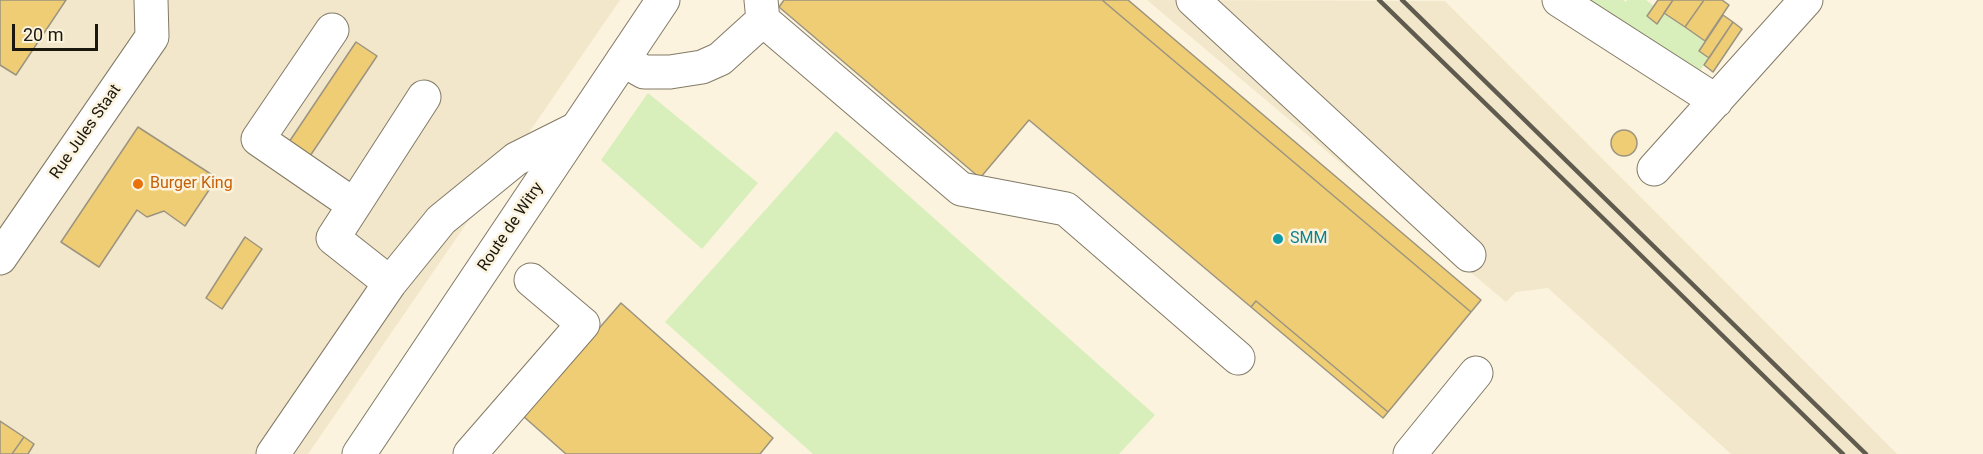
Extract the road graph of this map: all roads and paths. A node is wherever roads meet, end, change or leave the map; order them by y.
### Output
1 (151, 0) edge
2 (663, 0) edge
3 (1193, 0) edge
4 (1558, 0) edge
5 (1792, 4) edge
6 (763, 10) edge
7 (332, 30) dead end
8 (623, 60) junction
9 (424, 97) dead end
10 (1716, 101) junction
11 (576, 129) junction
12 (1654, 169) dead end
13 (354, 206) junction
14 (1469, 255) dead end
15 (0, 258) edge
16 (531, 280) dead end
17 (390, 283) junction
18 (1238, 358) dead end
19 (1476, 373) dead end
20 (273, 454) edge
21 (359, 454) edge
22 (470, 454) edge
23 (1410, 454) edge

1 - 15 street, Rue Jules Staat
2 - 8 street, Route de Witry
3 - 14 street
4 - 10 street
5 - 10 street
6 - 8 street
6 - 18 street
7 - 13 street
8 - 11 street, Route de Witry
9 - 13 street
10 - 12 street
11 - 17 street
11 - 21 street, Route de Witry
13 - 17 street
16 - 22 street
17 - 20 street
19 - 23 street

